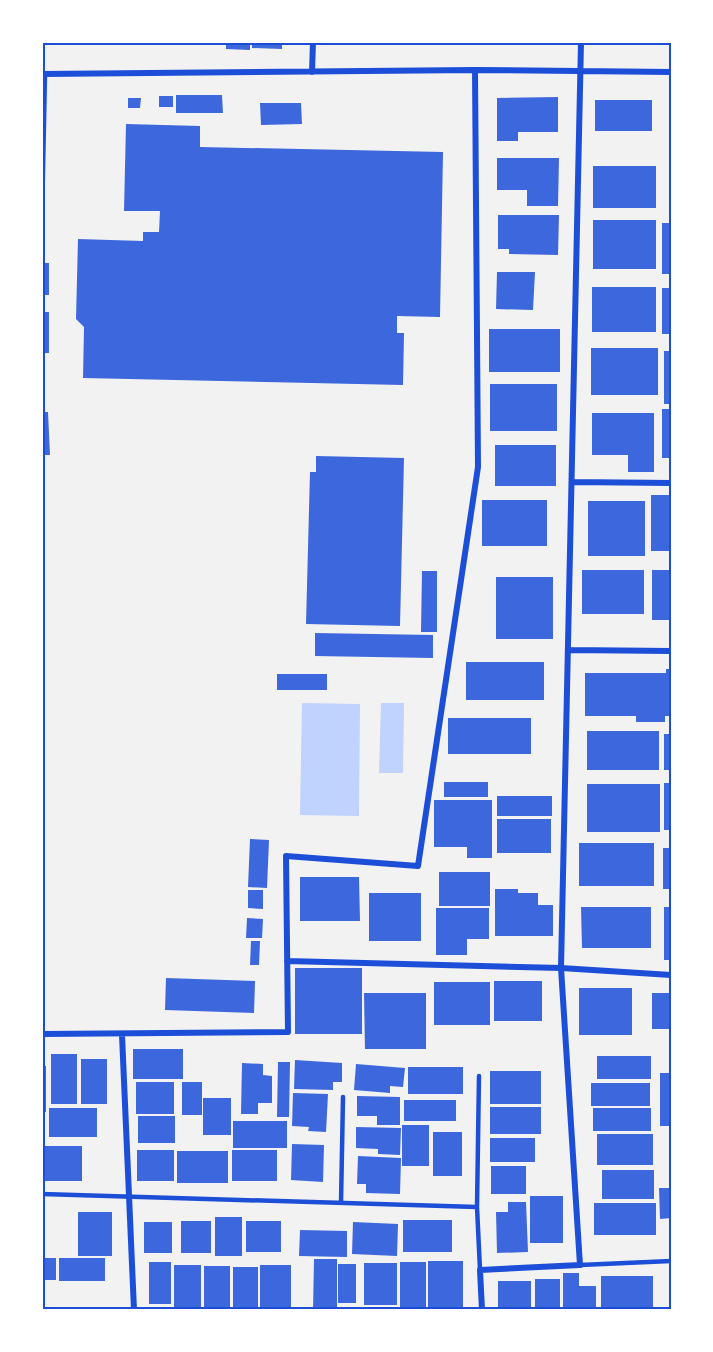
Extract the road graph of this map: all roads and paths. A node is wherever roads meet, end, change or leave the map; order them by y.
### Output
1 (313, 42) edge
2 (581, 42) edge
3 (475, 70) junction
4 (580, 70) junction
5 (312, 72) junction
6 (671, 72) edge
7 (43, 74) edge
8 (42, 220) edge
9 (572, 482) junction
10 (671, 483) edge
11 (569, 651) junction
12 (671, 651) edge
13 (287, 961) junction
14 (561, 968) junction
15 (671, 975) edge
16 (42, 1034) edge
17 (122, 1035) junction
18 (479, 1076) dead end
19 (343, 1097) dead end
20 (42, 1194) edge
21 (129, 1197) junction
22 (340, 1203) junction
23 (477, 1208) junction
24 (671, 1262) edge
25 (580, 1265) junction
26 (480, 1270) junction
27 (134, 1310) edge
28 (482, 1310) edge

1 - 5 street
2 - 4 street
3 - 4 street
3 - 5 street
3 - 13 street
4 - 6 street
4 - 9 street
5 - 7 street
7 - 8 lane
9 - 10 street
9 - 11 street
11 - 12 street
11 - 14 street
13 - 14 street
13 - 17 street
14 - 15 street
14 - 25 street
16 - 17 street
17 - 21 street
18 - 23 lane
19 - 22 lane
20 - 21 lane
21 - 22 lane
21 - 27 street
22 - 23 lane
23 - 26 lane
24 - 25 lane
25 - 26 street
26 - 28 street

